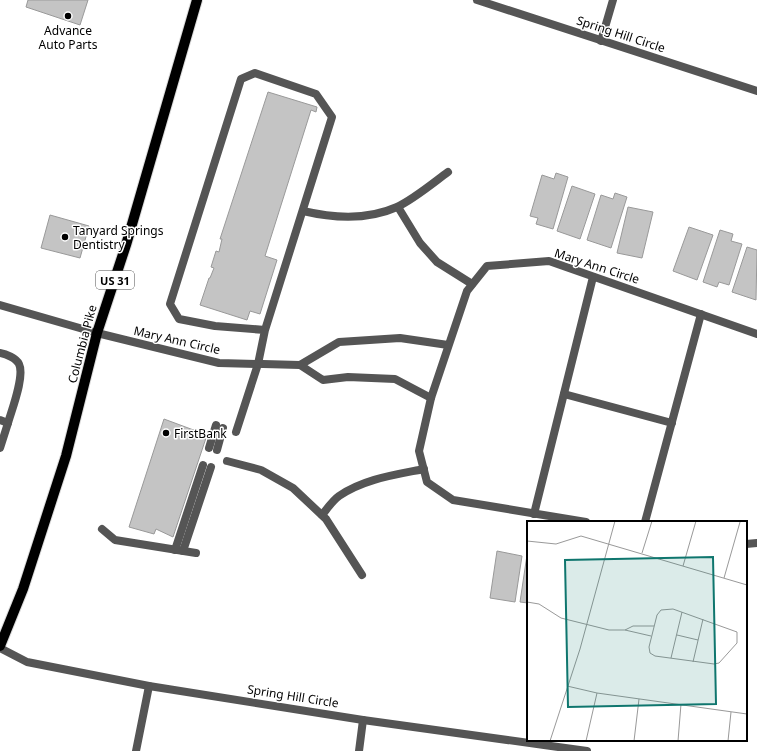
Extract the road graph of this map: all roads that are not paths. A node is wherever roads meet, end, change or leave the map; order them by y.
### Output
1 (197, 0) edge
2 (477, 0) edge
3 (613, 0) edge
4 (601, 41) junction
5 (757, 91) edge
6 (448, 172) dead end
7 (398, 207) junction
8 (303, 211) junction
9 (593, 277) junction
10 (472, 284) junction
11 (0, 305) edge
12 (701, 314) junction
13 (265, 330) junction
14 (97, 333) junction
15 (757, 334) edge
16 (448, 345) junction
17 (0, 353) edge
18 (258, 364) junction
19 (300, 365) junction
20 (564, 394) junction
21 (431, 398) junction
22 (4, 421) edge
23 (672, 423) junction
24 (220, 427) dead end
25 (236, 432) dead end
26 (0, 448) edge
27 (213, 449) dead end
28 (226, 461) dead end
29 (207, 466) dead end
30 (424, 469) junction
31 (534, 514) junction
32 (322, 515) junction
33 (580, 521) edge
34 (645, 521) edge
35 (102, 529) dead end
36 (757, 543) edge
37 (747, 544) edge
38 (179, 550) junction
39 (196, 553) dead end
40 (362, 575) dead end
41 (0, 647) edge
42 (149, 686) junction
43 (363, 720) junction
44 (136, 751) edge
45 (359, 751) edge
46 (582, 751) edge

1 - 14 main road, Columbia Pike / US 31
2 - 4 street, Spring Hill Circle
3 - 4 street
4 - 5 street, Spring Hill Circle
6 - 7 street
7 - 8 street
7 - 10 street
8 - 13 street
8 - 13 street
9 - 10 street, Mary Ann Circle
9 - 12 street, Mary Ann Circle
9 - 20 street
10 - 16 street, Mary Ann Circle
11 - 14 street, Mary Ann Circle
12 - 15 street, Mary Ann Circle
12 - 23 street
13 - 18 street
14 - 18 street, Mary Ann Circle
14 - 41 main road, Columbia Pike / US 31
16 - 19 street
16 - 21 street, Mary Ann Circle
17 - 22 street
18 - 19 street, Mary Ann Circle
18 - 25 street
19 - 21 street
20 - 23 street
20 - 31 street
21 - 30 street, Mary Ann Circle
22 - 26 street
23 - 34 street
24 - 27 street
28 - 32 street
29 - 38 street
30 - 31 street, Mary Ann Circle
30 - 32 street
31 - 33 street, Mary Ann Circle
32 - 40 street
35 - 38 street
36 - 37 street
38 - 39 street
41 - 42 street, Spring Hill Circle
42 - 43 street, Spring Hill Circle
42 - 44 street
43 - 45 street
43 - 46 street, Spring Hill Circle

